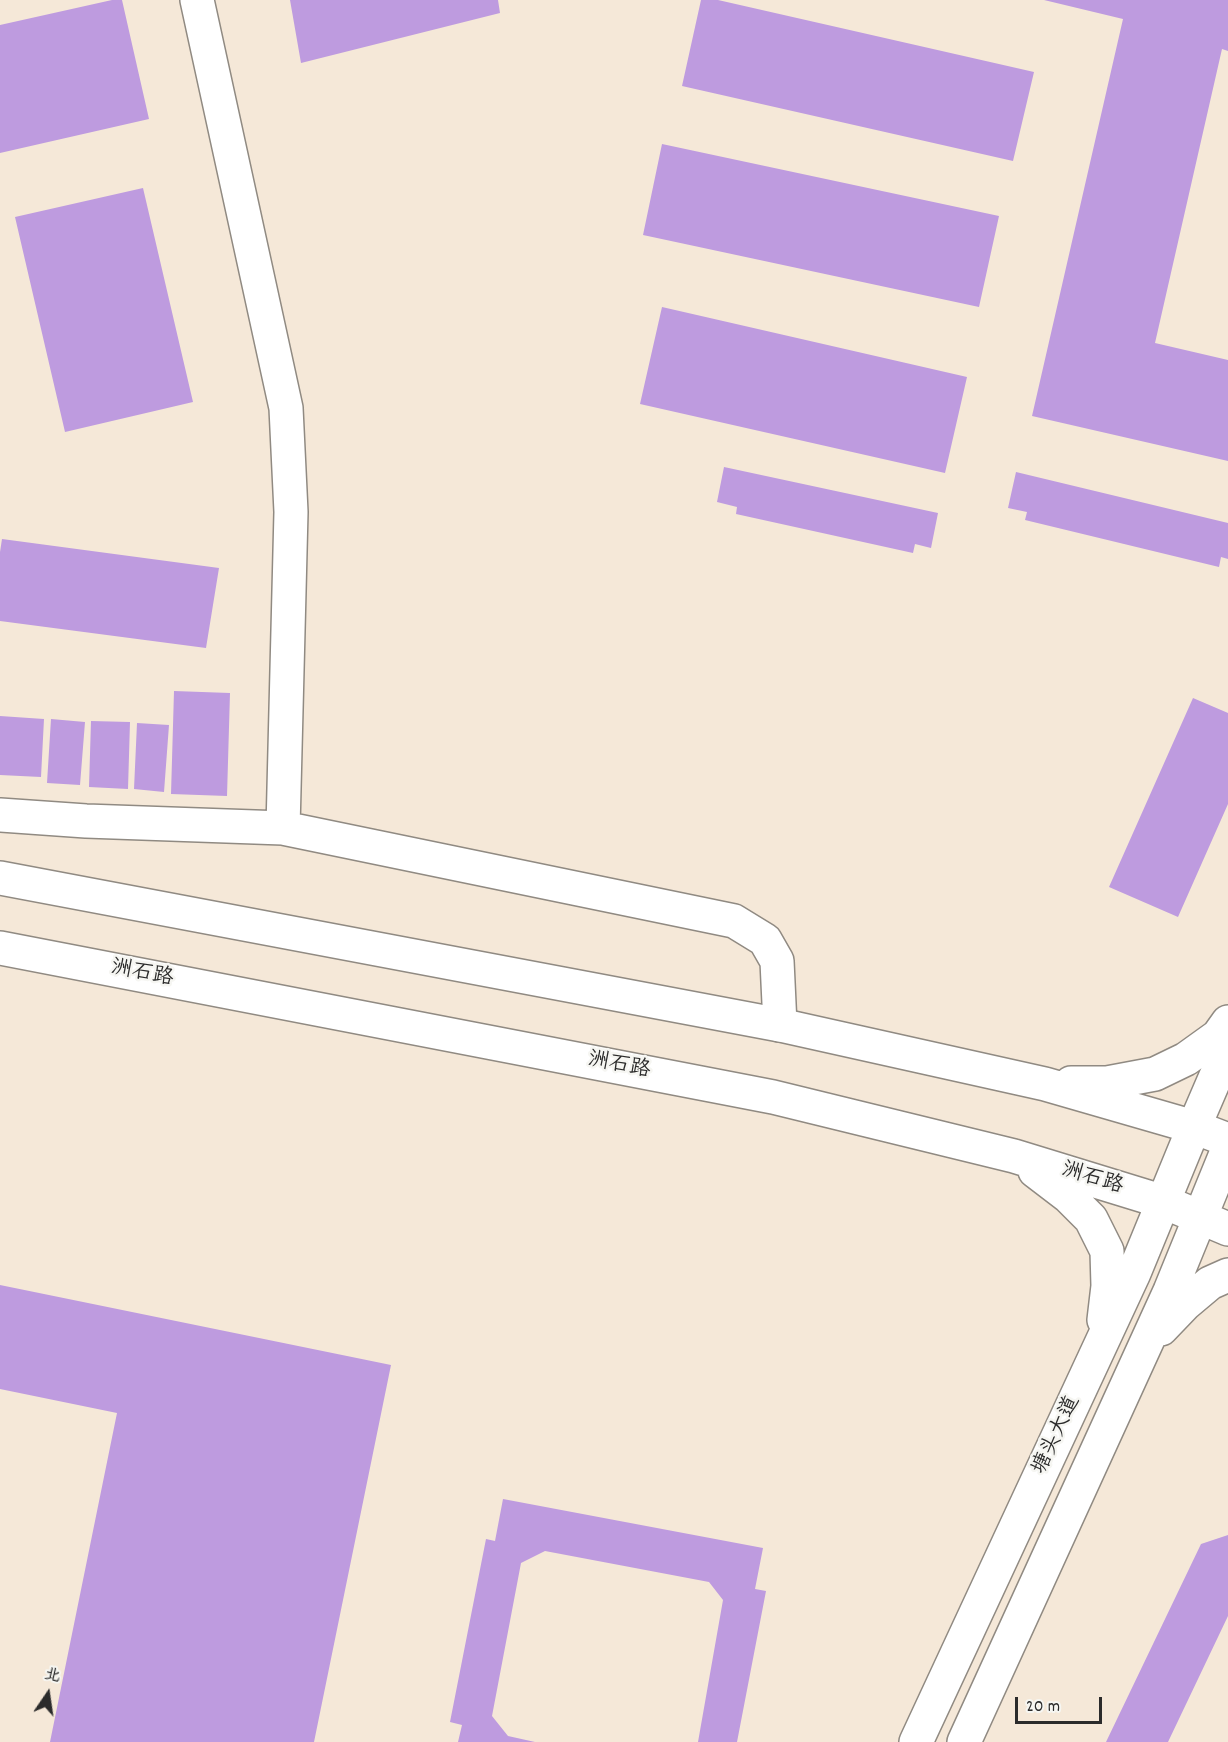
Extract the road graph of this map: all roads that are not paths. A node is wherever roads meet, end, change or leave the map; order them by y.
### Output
1 (197, 0) edge
2 (0, 815) edge
3 (283, 828) junction
4 (0, 878) edge
5 (0, 948) edge
6 (1228, 1022) edge
7 (780, 1025) junction
8 (1228, 1048) edge
9 (1045, 1084) junction
10 (1194, 1127) junction
11 (1228, 1140) edge
12 (1228, 1149) edge
13 (1014, 1156) junction
14 (1164, 1202) junction
15 (1215, 1223) edge
16 (1228, 1275) edge
17 (1146, 1345) junction
18 (1100, 1346) junction
19 (916, 1742) edge
20 (964, 1742) edge

1 - 3 main road
2 - 3 main road
3 - 7 main road
4 - 7 main road
5 - 13 main road, 洲石路
6 - 9 main road
7 - 9 main road
8 - 10 main road, 塘头大道
9 - 10 main road
10 - 11 main road
10 - 14 main road, 塘头大道
12 - 15 main road, 塘头大道
13 - 14 main road, 洲石路
13 - 18 main road
14 - 15 main road, 洲石路
14 - 18 main road, 塘头大道
15 - 17 main road, 塘头大道
16 - 17 main road
17 - 20 main road, 塘头大道
18 - 19 main road, 塘头大道

